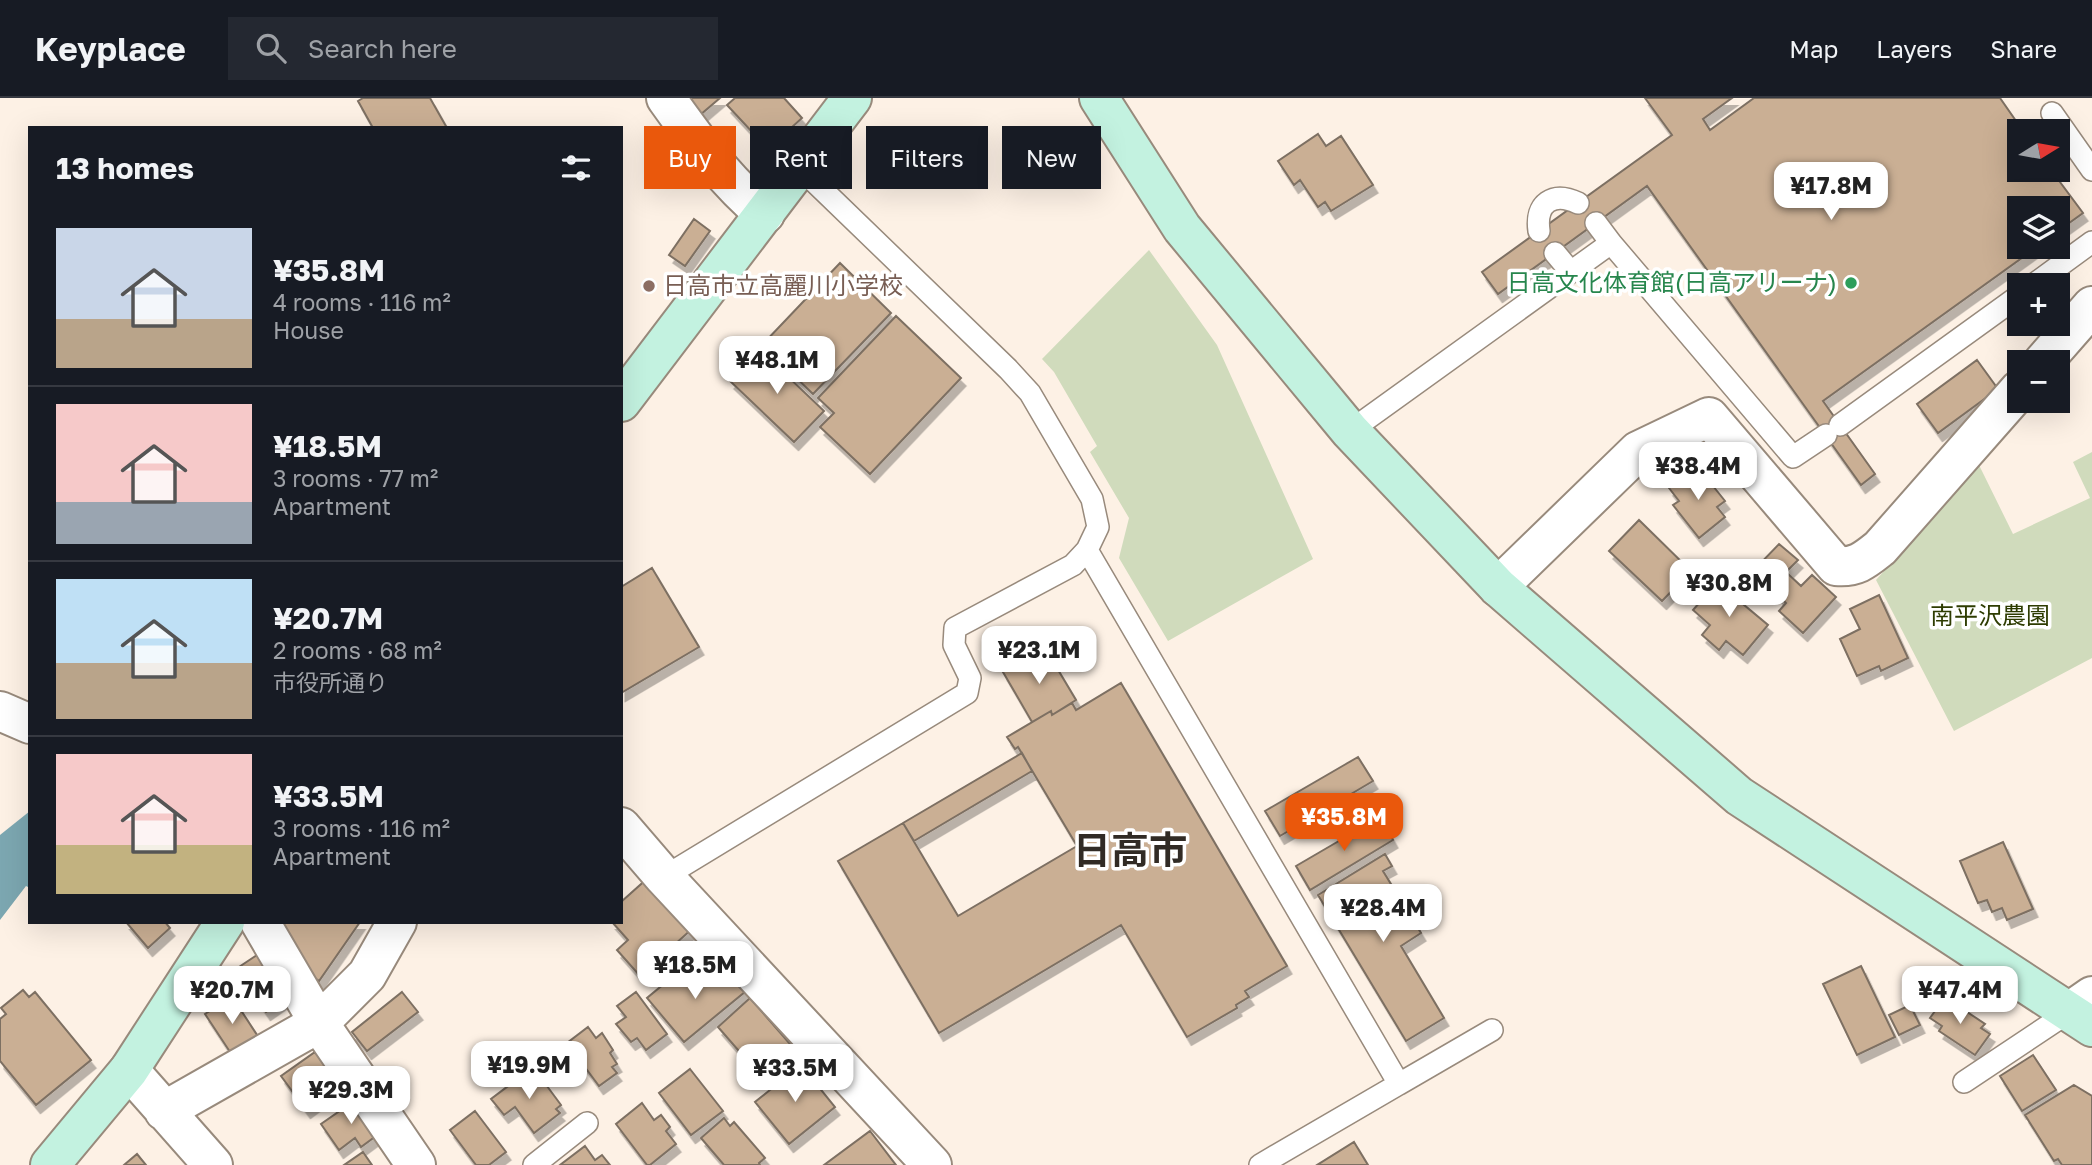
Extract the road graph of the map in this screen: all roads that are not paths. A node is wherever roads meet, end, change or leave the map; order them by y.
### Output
1 (666, 98) edge
2 (852, 98) edge
3 (1099, 98) edge
4 (2052, 113) dead end
5 (830, 126) edge
6 (2092, 170) edge
7 (783, 189) edge
8 (822, 189) edge
9 (1578, 203) dead end
10 (765, 214) junction
11 (1596, 223) dead end
12 (1539, 231) dead end
13 (2092, 242) edge
14 (1611, 243) junction
15 (1555, 253) dead end
16 (1570, 271) junction
17 (2049, 273) edge
18 (2007, 304) edge
19 (2092, 306) edge
20 (2054, 350) edge
21 (623, 399) edge
22 (2007, 404) edge
23 (1350, 431) junction
24 (1087, 550) junction
25 (1498, 587) junction
26 (0, 711) edge
27 (28, 723) edge
28 (623, 829) edge
29 (664, 877) junction
30 (224, 924) edge
31 (261, 924) edge
32 (396, 924) edge
33 (2084, 1012) edge
34 (319, 1023) junction
35 (1492, 1030) dead end
36 (129, 1070) junction
37 (1964, 1082) dead end
38 (1399, 1084) junction
39 (164, 1111) junction
40 (587, 1123) dead end
41 (50, 1165) edge
42 (213, 1165) edge
43 (416, 1165) edge
44 (534, 1165) edge
45 (932, 1165) edge
46 (1260, 1165) edge

1 - 10 street
2 - 5 street
3 - 23 street
4 - 6 lane
7 - 10 street
8 - 24 lane
9 - 12 lane
10 - 21 street
11 - 14 lane
13 - 17 lane
14 - 16 lane
14 - 18 lane
15 - 16 lane
16 - 23 lane
19 - 20 street
22 - 25 street
23 - 25 street
24 - 29 lane
24 - 38 lane
25 - 33 street
26 - 27 street
28 - 29 street
29 - 45 street
30 - 36 street
31 - 34 street
32 - 34 street
33 - 37 lane
34 - 39 street
34 - 43 street
35 - 38 lane
36 - 39 street
36 - 41 street
38 - 46 lane
39 - 42 street
40 - 44 lane

